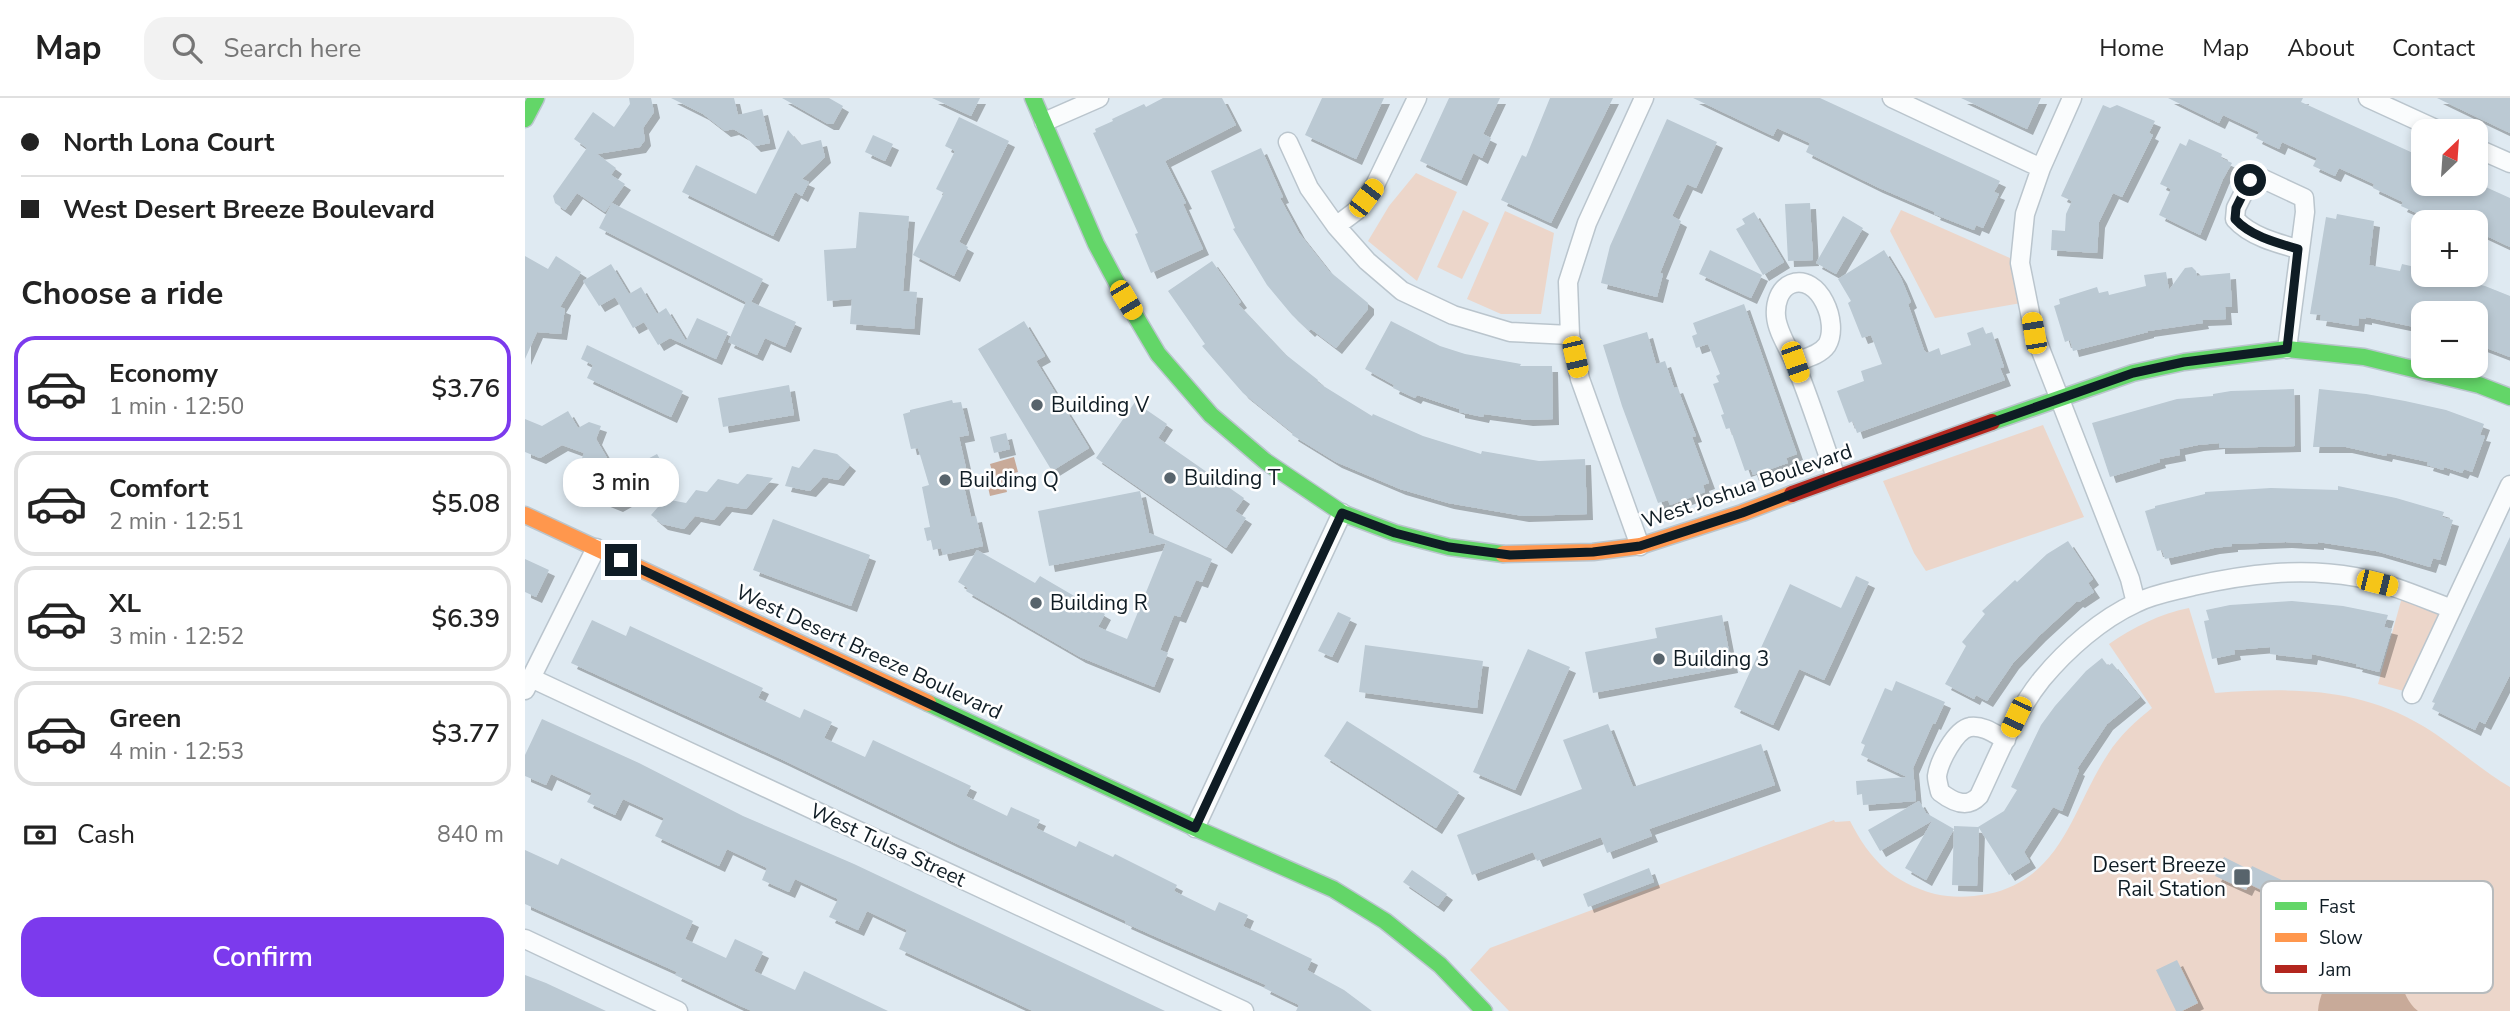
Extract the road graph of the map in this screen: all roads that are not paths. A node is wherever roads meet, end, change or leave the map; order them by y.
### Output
1 (535, 98) edge
2 (1033, 98) edge
3 (1100, 98) edge
4 (1417, 98) edge
5 (1644, 98) edge
6 (1892, 98) edge
7 (2072, 98) edge
8 (2368, 98) edge
9 (525, 119) edge
10 (2414, 119) edge
11 (1044, 122) junction
12 (1288, 142) dead end
13 (2489, 154) edge
14 (2510, 163) edge
15 (2041, 168) junction
16 (1336, 226) junction
17 (2298, 249) junction
18 (1570, 335) junction
19 (2287, 349) junction
20 (1795, 362) dead end
21 (2510, 397) edge
22 (2060, 398) junction
23 (1836, 477) junction
24 (2510, 485) edge
25 (1342, 513) junction
26 (525, 515) edge
27 (1640, 546) junction
28 (596, 548) junction
29 (2136, 603) junction
30 (2452, 609) junction
31 (528, 684) edge
32 (2412, 694) dead end
33 (2006, 740) junction
34 (1195, 828) junction
35 (525, 939) edge
36 (678, 1011) edge
37 (1244, 1011) edge
38 (1484, 1011) edge

1 - 9 street
2 - 11 street, West Joshua Boulevard
3 - 11 street
4 - 16 street
5 - 18 street
6 - 15 street
7 - 15 street
8 - 10 street
11 - 25 street, West Joshua Boulevard
12 - 16 street
13 - 14 street
15 - 22 street
16 - 18 street
17 - 17 street
17 - 19 street
18 - 27 street
19 - 21 street, West Joshua Boulevard
19 - 22 street, West Joshua Boulevard
20 - 23 street
22 - 23 street, West Joshua Boulevard
22 - 29 street
23 - 27 street, West Joshua Boulevard
24 - 30 street
25 - 27 street, West Joshua Boulevard
25 - 34 street
26 - 28 street, West Desert Breeze Boulevard
28 - 31 street
28 - 34 street, West Desert Breeze Boulevard
29 - 30 street
29 - 33 street
30 - 32 street
31 - 37 street, West Tulsa Street
33 - 33 street
34 - 38 street, West Desert Breeze Boulevard
35 - 36 street

